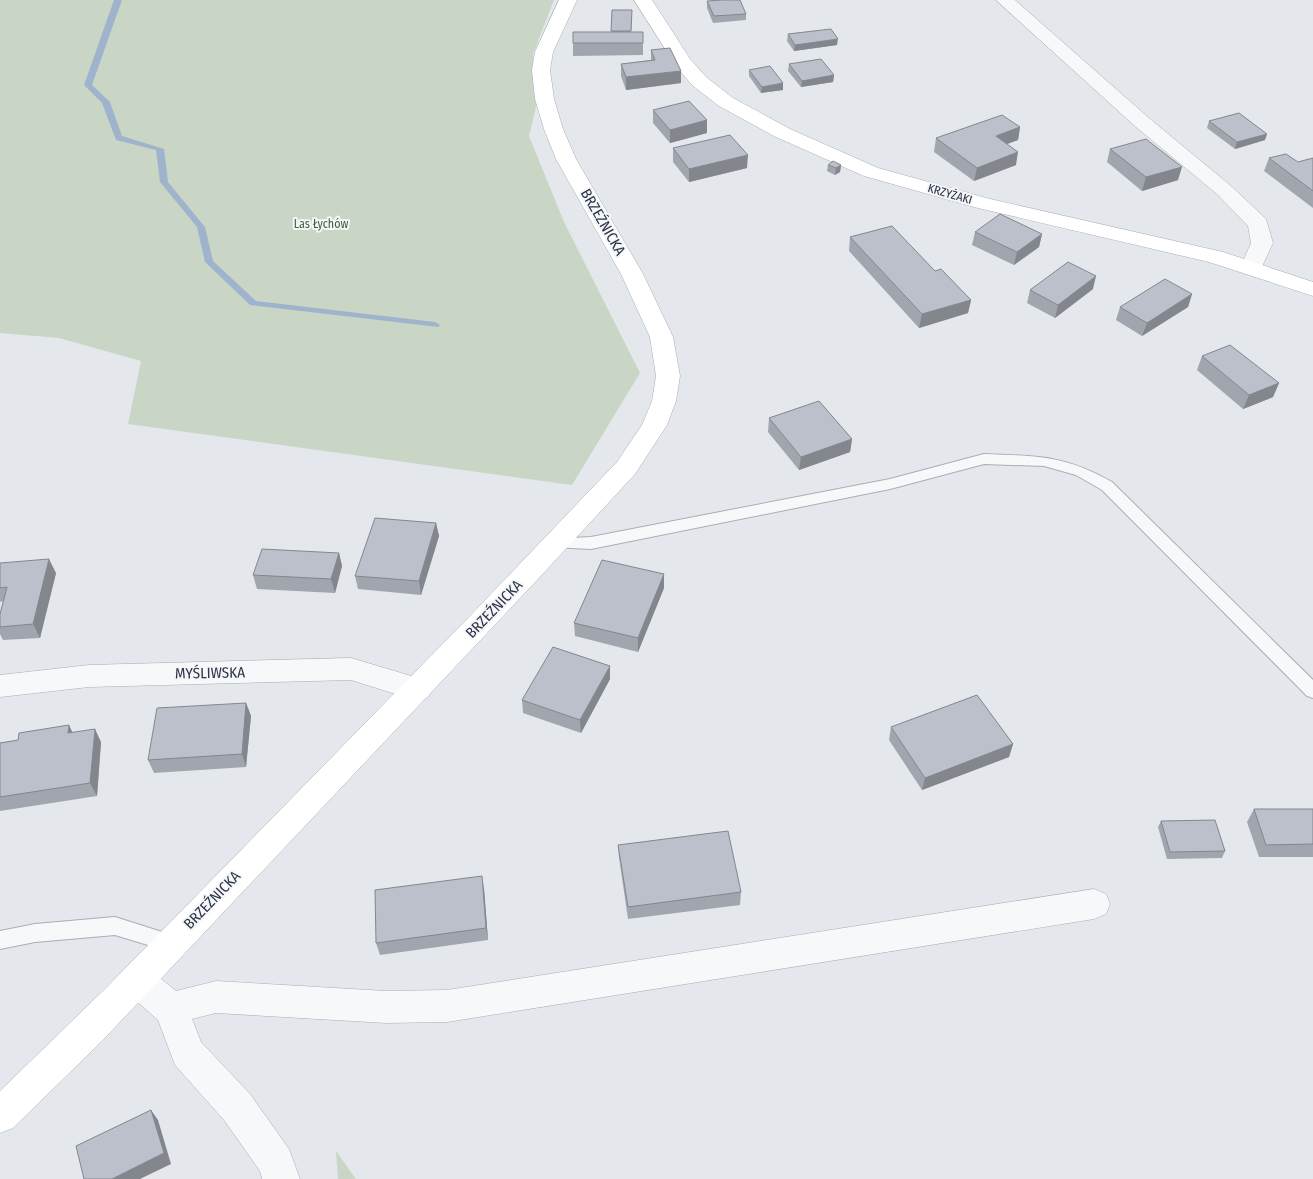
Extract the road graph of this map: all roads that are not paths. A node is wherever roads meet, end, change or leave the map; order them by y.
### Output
1 (568, 0) edge
2 (644, 0) edge
3 (1005, 0) edge
4 (1251, 268) junction
5 (1313, 289) edge
6 (557, 543) junction
7 (0, 686) edge
8 (418, 688) junction
9 (1313, 691) edge
10 (1094, 904) dead end
11 (0, 940) edge
12 (171, 944) junction
13 (137, 980) junction
14 (171, 1009) junction
15 (0, 1115) edge
16 (281, 1179) edge

1 - 6 street, BRZEŹNICKA
2 - 4 street, KRZYŻAKI
3 - 4 street
4 - 5 street, KRZYŻAKI
6 - 8 street, BRZEŹNICKA
6 - 9 lane
7 - 8 street, MYŚLIWSKA
8 - 12 street, BRZEŹNICKA
10 - 14 street
11 - 12 lane
12 - 13 street, BRZEŹNICKA
13 - 14 street
13 - 15 street, BRZEŹNICKA
14 - 16 street

